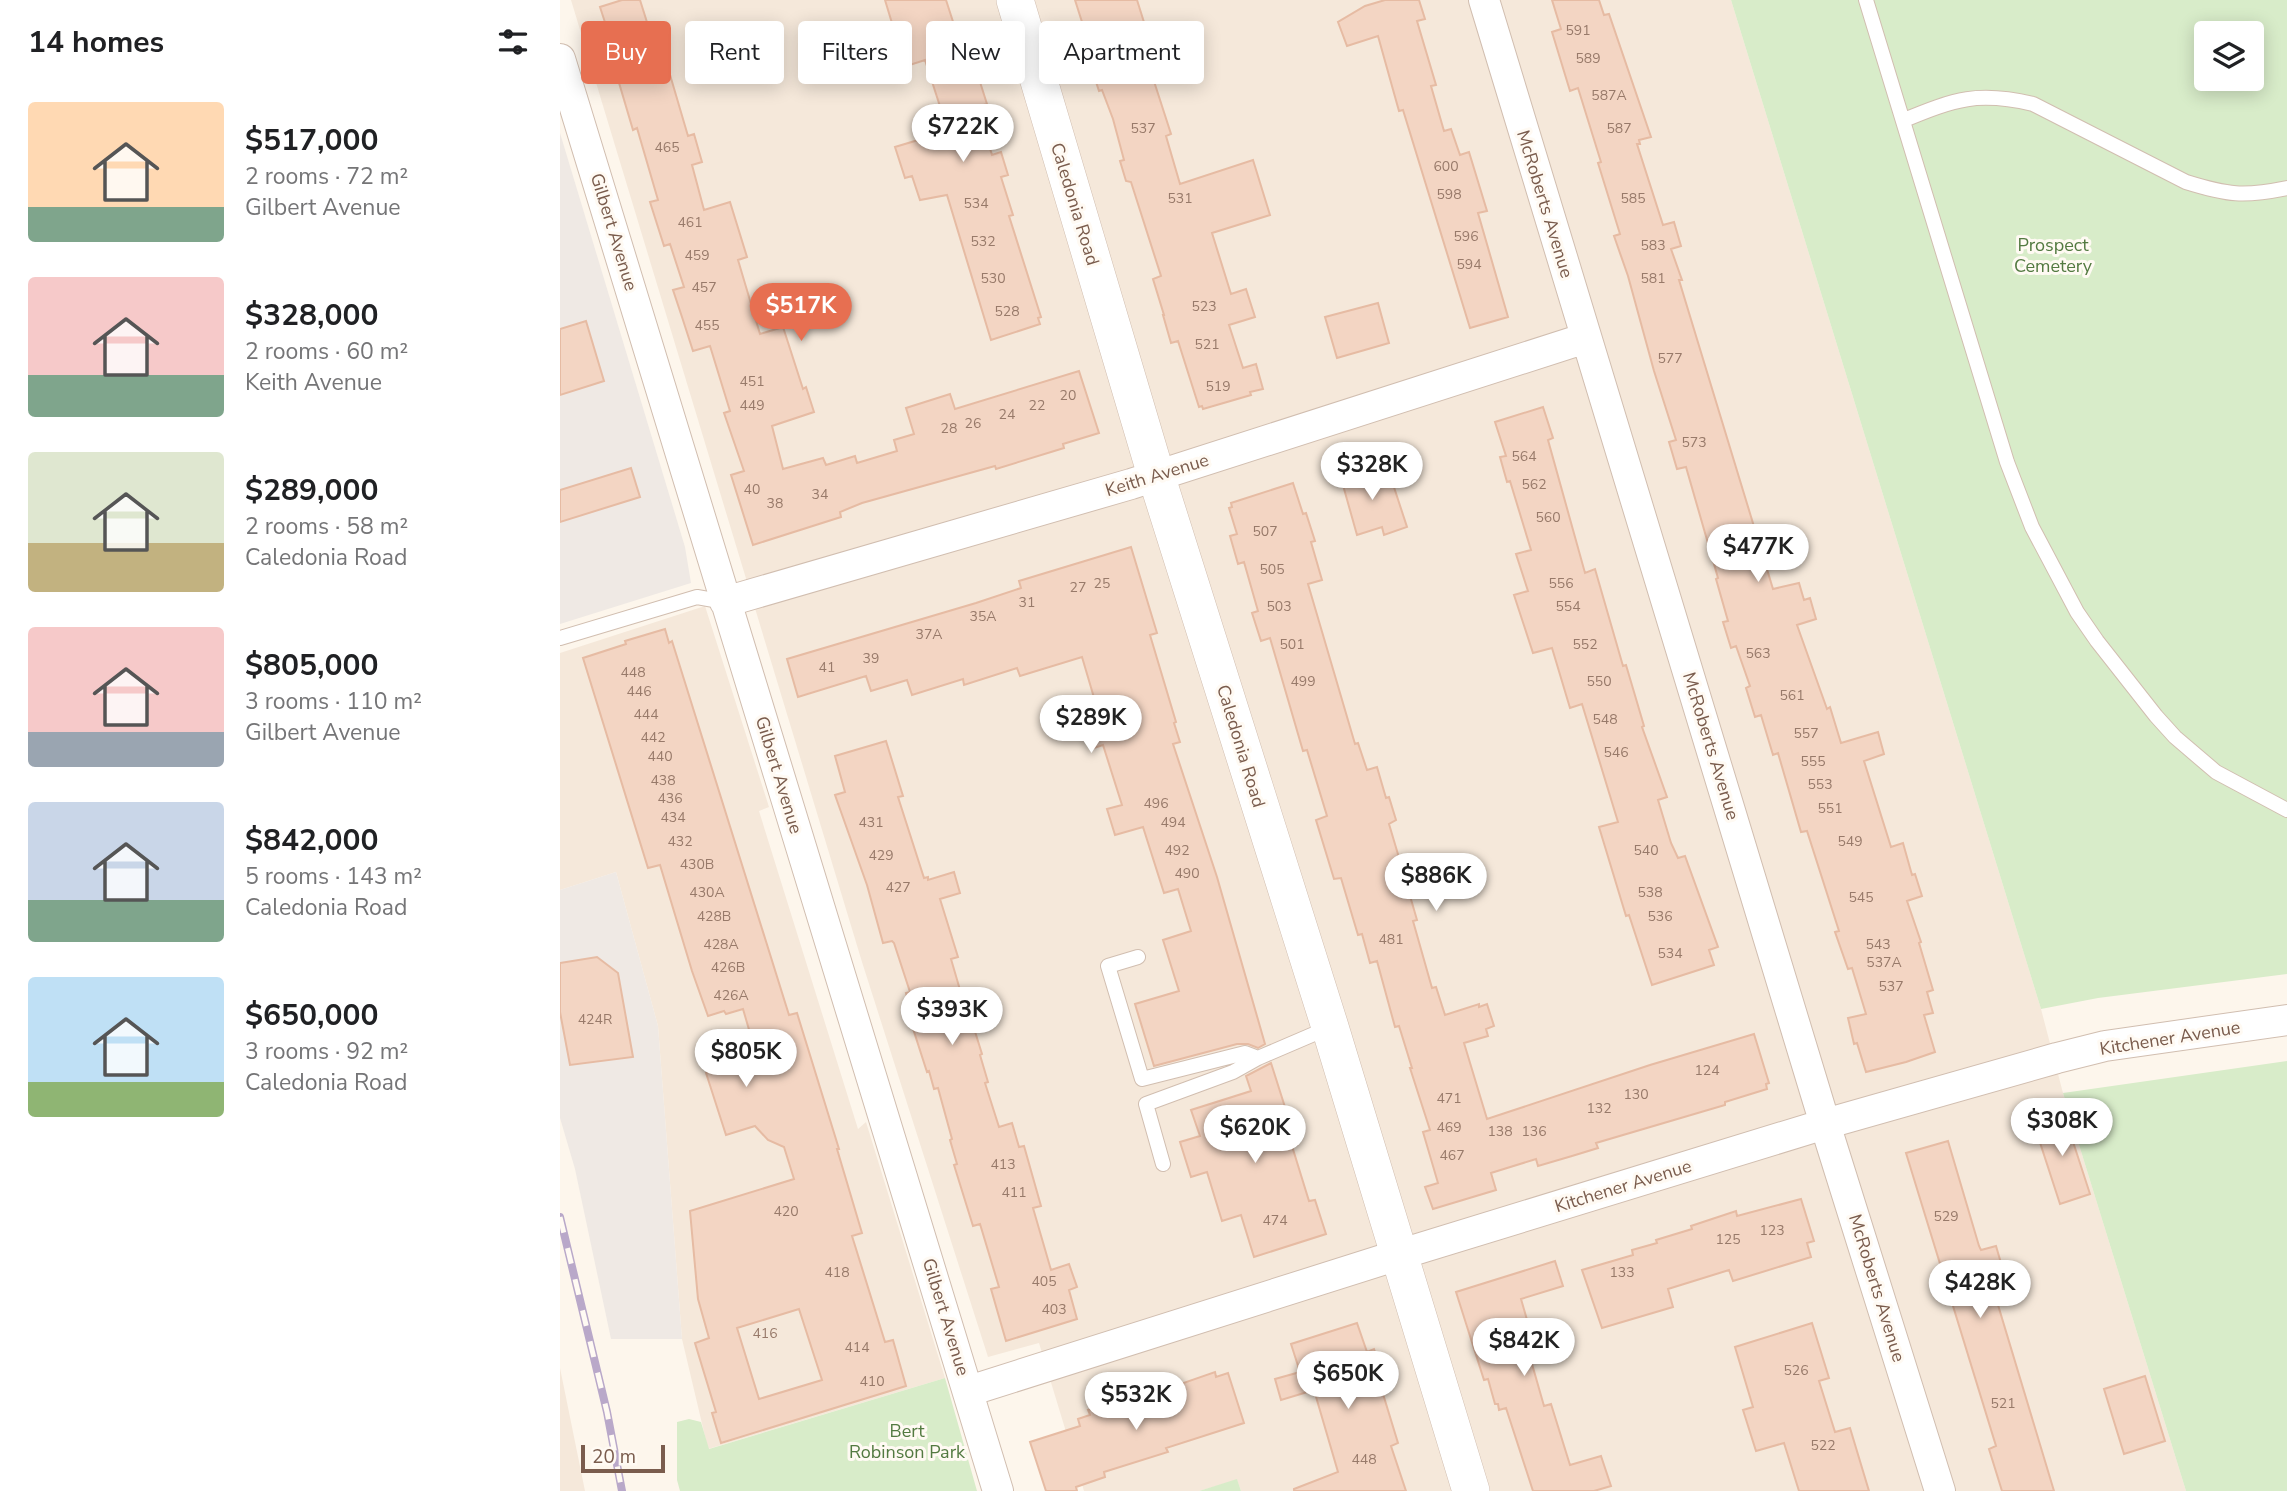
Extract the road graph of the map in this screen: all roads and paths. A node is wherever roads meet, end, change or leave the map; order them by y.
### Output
1 (1015, 0) edge
2 (1484, 0) edge
3 (1866, 0) edge
4 (560, 59) edge
5 (1904, 120) junction
6 (2287, 188) edge
7 (1586, 338) junction
8 (1156, 475) junction
9 (726, 601) junction
10 (560, 638) edge
11 (2287, 810) edge
12 (1138, 957) dead end
13 (2287, 1020) edge
14 (1330, 1027) junction
15 (1258, 1058) junction
16 (1825, 1124) junction
17 (1163, 1164) dead end
18 (1398, 1255) junction
19 (969, 1391) junction
20 (998, 1491) edge
21 (1471, 1491) edge
22 (1940, 1491) edge

1 - 8 street, Caledonia Road
2 - 7 street, McRoberts Avenue
3 - 5 lane
4 - 9 street, Gilbert Avenue
5 - 6 lane
5 - 11 lane
7 - 8 street, Keith Avenue
7 - 16 street, McRoberts Avenue
8 - 9 street, Keith Avenue
8 - 14 street, Caledonia Road
9 - 10 lane
9 - 19 street, Gilbert Avenue
12 - 15 lane
13 - 16 street, Kitchener Avenue
14 - 15 lane
14 - 18 street, Caledonia Road
15 - 17 lane
16 - 18 street, Kitchener Avenue
16 - 22 street, McRoberts Avenue
18 - 19 street, Kitchener Avenue
18 - 21 street, Caledonia Road
19 - 20 street, Gilbert Avenue

